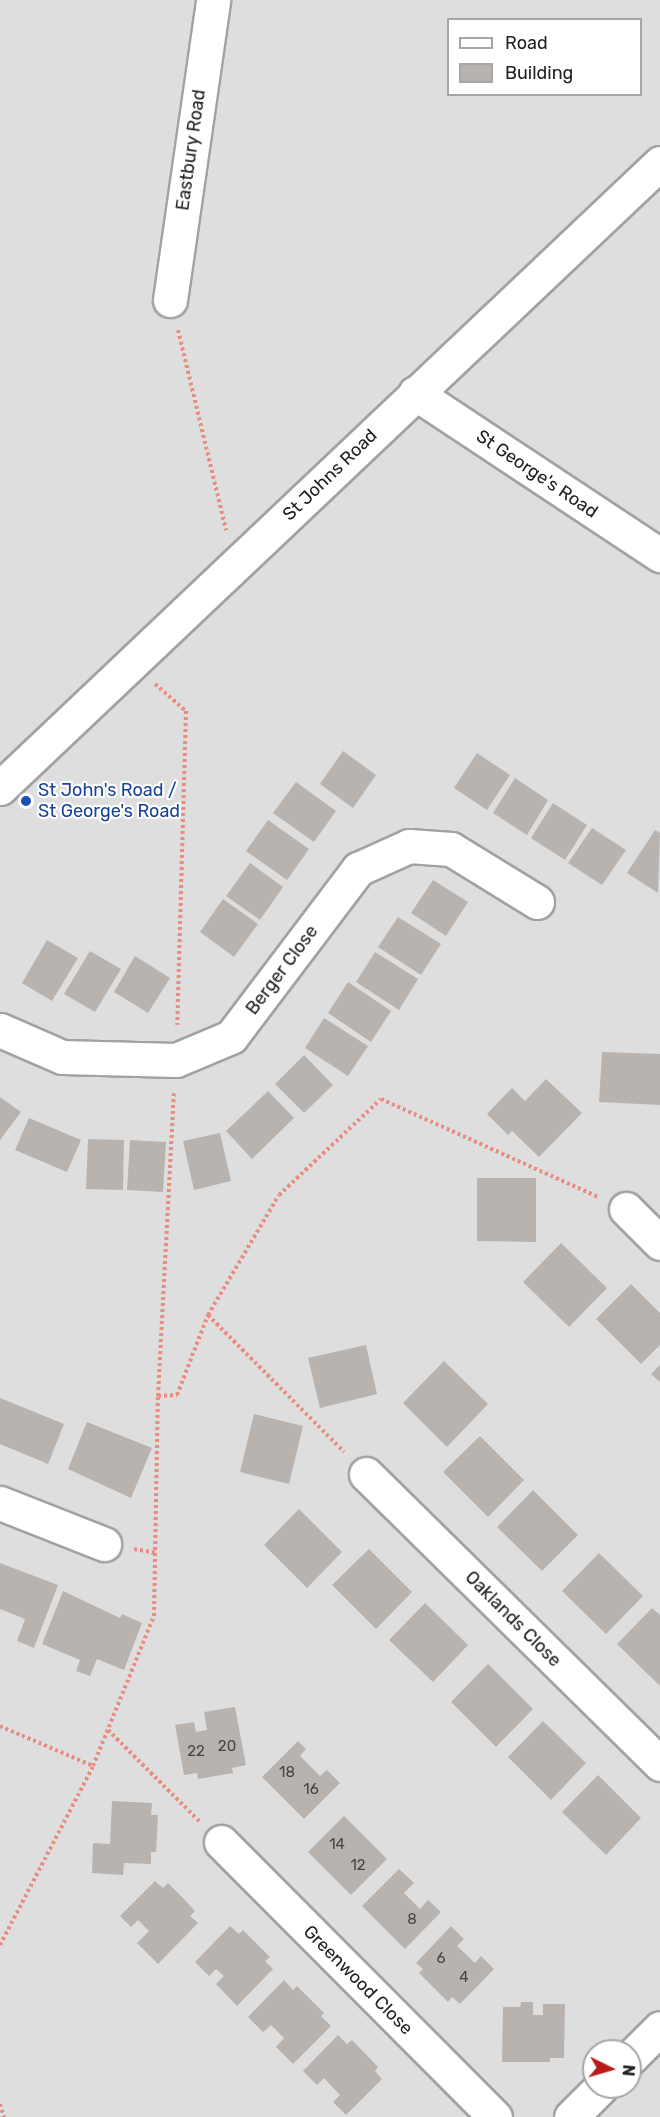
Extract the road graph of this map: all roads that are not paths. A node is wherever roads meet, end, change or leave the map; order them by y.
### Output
1 (213, 0) edge
2 (660, 163) edge
3 (171, 300) road end
4 (414, 393) junction
5 (660, 555) edge
6 (0, 788) edge
7 (537, 902) dead end
8 (0, 1030) edge
9 (626, 1209) road end
10 (660, 1243) edge
11 (366, 1474) road end
12 (0, 1503) edge
13 (104, 1544) dead end
14 (660, 1764) edge
15 (221, 1842) road end
16 (660, 2028) edge
17 (642, 2046) edge
18 (589, 2099) edge
19 (495, 2117) edge
20 (571, 2117) edge

1 - 3 street, Eastbury Road
2 - 4 street, St Johns Road
4 - 5 street, St George's Road
4 - 6 street, St Johns Road
7 - 8 street, Berger Close
9 - 10 street
11 - 14 street, Oaklands Close
12 - 13 street
15 - 19 street, Greenwood Close
16 - 17 street
18 - 20 street

